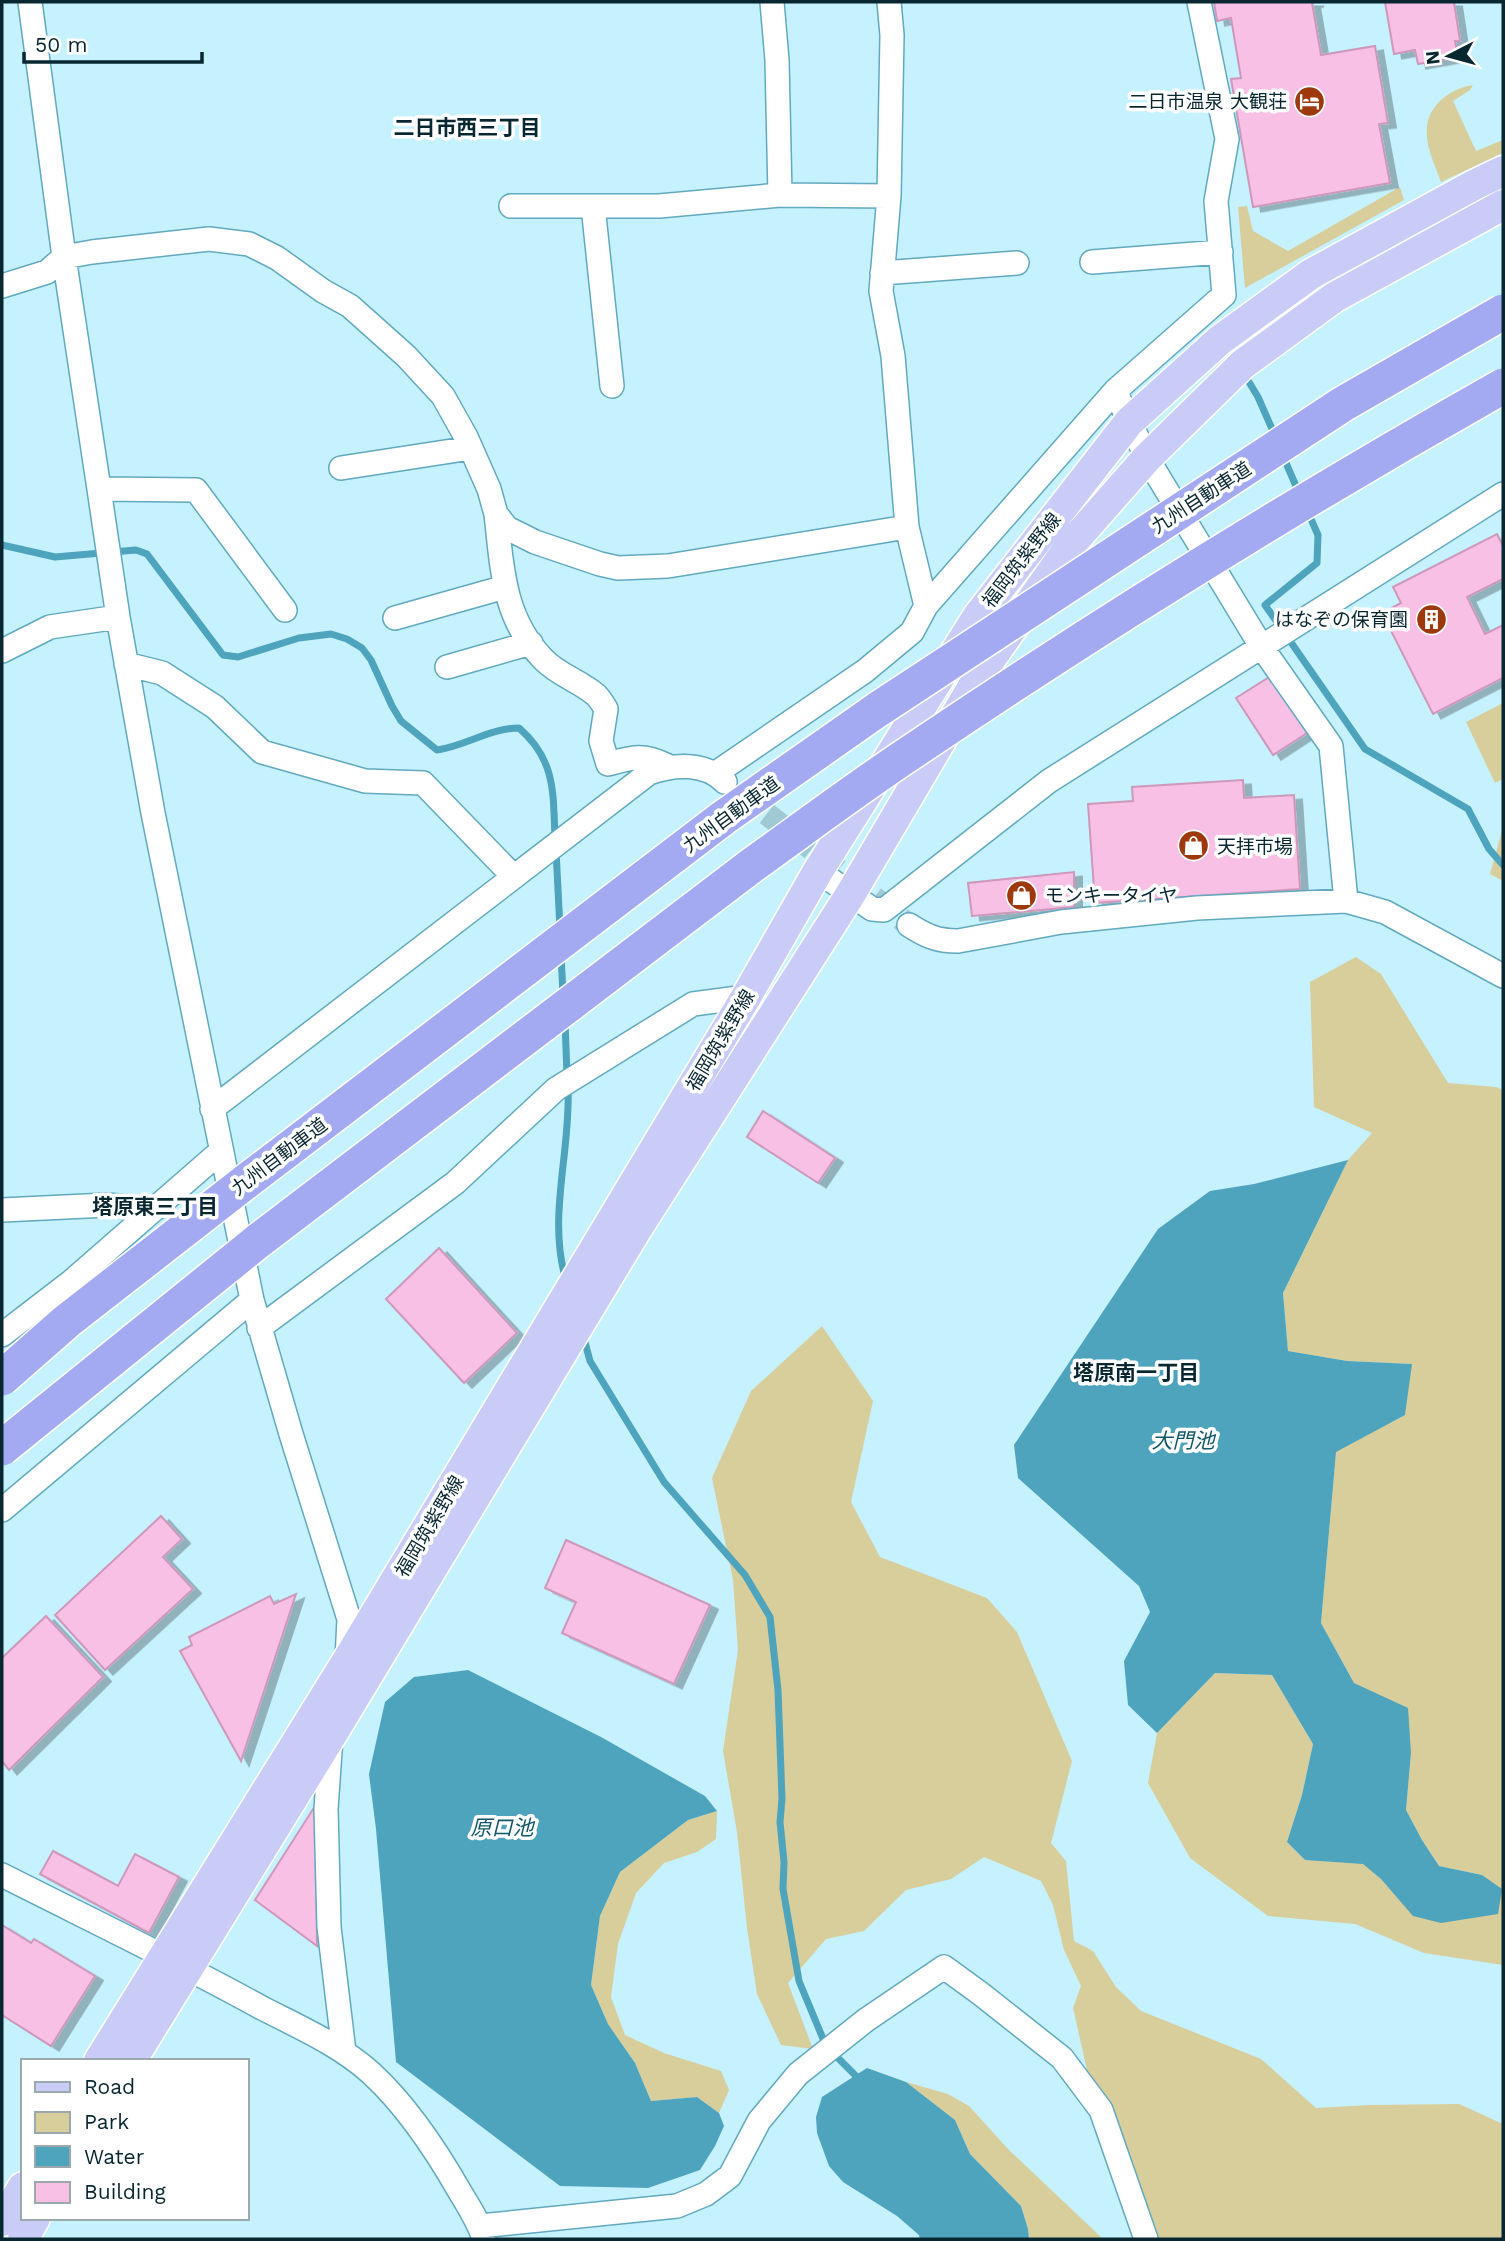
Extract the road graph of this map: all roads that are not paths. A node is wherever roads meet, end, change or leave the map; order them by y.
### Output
1 (30, 2) edge
2 (772, 2) edge
3 (888, 2) edge
4 (1199, 2) edge
5 (1503, 171) edge
6 (780, 195) junction
7 (889, 196) junction
8 (1503, 205) edge
9 (511, 206) dead end
10 (593, 206) junction
11 (1221, 252) junction
12 (64, 257) junction
13 (1092, 262) dead end
14 (1017, 264) dead end
15 (882, 273) junction
16 (2, 286) edge
17 (1503, 312) edge
18 (612, 386) dead end
19 (1503, 386) edge
20 (1115, 391) junction
21 (1129, 422) junction
22 (471, 449) junction
23 (1147, 458) junction
24 (341, 468) dead end
25 (99, 489) junction
26 (1503, 494) edge
27 (496, 514) junction
28 (907, 527) junction
29 (505, 587) junction
30 (926, 606) junction
31 (285, 610) dead end
32 (118, 617) junction
33 (395, 618) dead end
34 (531, 643) junction
35 (1261, 646) junction
36 (2, 651) edge
37 (127, 664) junction
38 (447, 667) dead end
39 (668, 766) junction
40 (818, 871) junction
41 (514, 877) junction
42 (850, 895) junction
43 (1346, 901) junction
44 (909, 925) tunnel mouth
45 (1503, 976) edge
46 (746, 997) junction
47 (212, 1109) junction
48 (220, 1151) junction
49 (156, 1209) junction
50 (2, 1210) edge
51 (252, 1300) junction
52 (259, 1328) junction
53 (2, 1335) edge
54 (2, 1378) edge
55 (2, 1448) edge
56 (2, 1510) edge
57 (347, 1661) junction
58 (331, 1737) junction
59 (2, 1875) edge
60 (176, 1961) junction
61 (344, 2052) junction
62 (101, 2059) edge
63 (132, 2059) edge
64 (21, 2190) edge
65 (35, 2220) edge
66 (2, 2221) edge
67 (482, 2233) edge
68 (23, 2239) edge
69 (1146, 2239) edge

1 - 12 street
2 - 6 street
3 - 7 street
4 - 11 street
5 - 21 main road, 福岡筑紫野線
6 - 7 street
6 - 10 street
7 - 15 street
8 - 23 main road, 福岡筑紫野線
9 - 10 street
10 - 18 street
11 - 13 street
11 - 20 street
12 - 16 street
12 - 22 street
12 - 25 street
14 - 15 street
15 - 28 street
17 - 54 highway, 九州自動車道, bridge
19 - 55 highway, bridge
20 - 21 street
20 - 30 street
21 - 23 street
21 - 40 main road, 福岡筑紫野線
22 - 24 street
22 - 27 street
23 - 35 street
23 - 42 main road, 福岡筑紫野線
25 - 31 street
25 - 32 street
26 - 35 street
27 - 28 street
27 - 29 street
28 - 30 street
29 - 33 street
29 - 34 street
30 - 39 street
32 - 36 street
32 - 37 street
34 - 38 street
34 - 39 street
35 - 42 street
35 - 43 street
37 - 41 street
37 - 47 street
39 - 41 street
40 - 42 street
40 - 46 main road, 福岡筑紫野線
41 - 47 street
42 - 58 main road, 福岡筑紫野線
43 - 44 street
43 - 45 street
46 - 52 street
46 - 57 main road, 福岡筑紫野線
47 - 48 street
48 - 49 street
48 - 51 street
49 - 50 street
49 - 53 street
51 - 52 street
51 - 56 street
52 - 57 street
57 - 58 street
57 - 60 main road, 福岡筑紫野線
58 - 60 main road, 福岡筑紫野線
58 - 61 street
59 - 60 street
60 - 61 street
60 - 62 main road, 福岡筑紫野線
60 - 63 main road, 福岡筑紫野線
61 - 67 street
64 - 66 main road
65 - 68 main road
67 - 69 street

